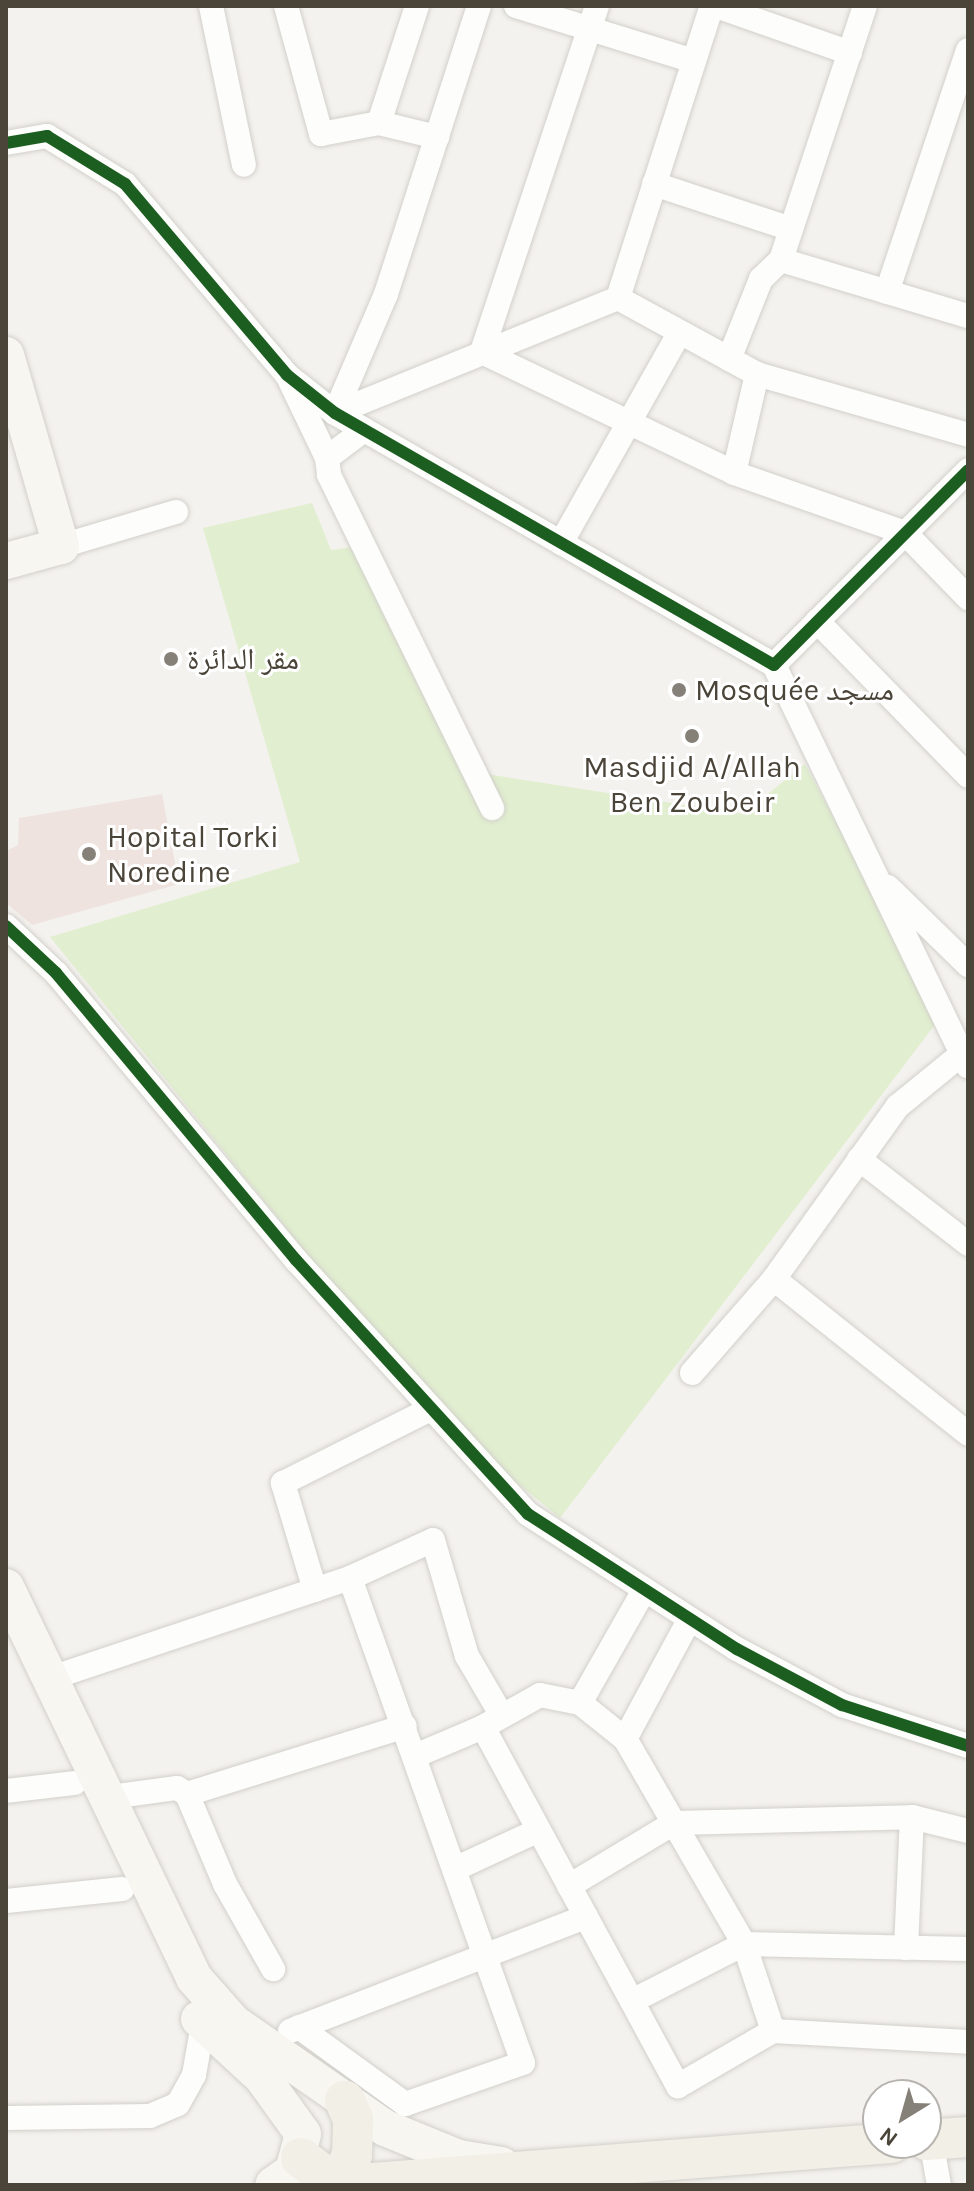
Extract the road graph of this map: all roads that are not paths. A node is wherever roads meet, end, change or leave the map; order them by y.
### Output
1 (211, 6) edge
2 (286, 6) edge
3 (417, 6) edge
4 (479, 6) edge
5 (516, 6) edge
6 (714, 6) edge
7 (865, 6) edge
8 (594, 17) edge
9 (968, 50) edge
10 (850, 53) junction
11 (694, 61) junction
12 (379, 123) junction
13 (437, 137) junction
14 (6, 143) edge
15 (244, 165) dead end
16 (654, 184) junction
17 (791, 229) junction
18 (781, 260) junction
19 (887, 292) junction
20 (618, 298) junction
21 (968, 316) edge
22 (680, 332) junction
23 (482, 352) junction
24 (6, 355) edge
25 (729, 359) junction
26 (757, 374) junction
27 (287, 375) junction
28 (11, 392) edge
29 (335, 413) junction
30 (630, 423) junction
31 (364, 430) junction
32 (968, 435) edge
33 (327, 458) junction
34 (968, 470) edge
35 (734, 473) junction
36 (176, 512) dead end
37 (905, 533) junction
38 (561, 543) junction
39 (61, 546) junction
40 (6, 561) edge
41 (968, 598) edge
42 (817, 621) junction
43 (774, 665) junction
44 (968, 776) edge
45 (492, 808) dead end
46 (875, 875) junction
47 (6, 926) edge
48 (968, 965) edge
49 (966, 1056) edge
50 (859, 1159) junction
51 (968, 1244) edge
52 (774, 1279) junction
53 (692, 1373) dead end
54 (429, 1410) junction
55 (968, 1434) edge
56 (350, 1578) junction
57 (6, 1587) edge
58 (315, 1590) junction
59 (643, 1592) junction
60 (689, 1620) junction
61 (6, 1637) edge
62 (48, 1679) junction
63 (580, 1703) junction
64 (492, 1722) junction
65 (405, 1726) junction
66 (625, 1739) junction
67 (968, 1746) edge
68 (415, 1756) junction
69 (89, 1790) junction
70 (6, 1791) edge
71 (187, 1794) junction
72 (912, 1817) junction
73 (674, 1823) junction
74 (539, 1830) junction
75 (968, 1831) edge
76 (457, 1868) junction
77 (569, 1886) junction
78 (122, 1889) junction
79 (6, 1901) edge
80 (586, 1917) junction
81 (744, 1944) junction
82 (906, 1948) junction
83 (968, 1949) edge
84 (489, 1955) junction
85 (273, 1969) dead end
86 (632, 2001) junction
87 (203, 2024) junction
88 (299, 2027) junction
89 (773, 2031) junction
90 (260, 2042) junction
91 (968, 2042) edge
92 (345, 2101) junction
93 (6, 2118) edge
94 (862, 2145) edge
95 (941, 2159) edge
96 (538, 2171) junction
97 (287, 2172) edge
98 (338, 2185) edge
99 (347, 2185) edge
100 (939, 2185) edge

1 - 15 street
2 - 12 street
3 - 12 street
4 - 13 street
5 - 8 street
6 - 10 street
6 - 11 street
7 - 10 street
8 - 11 street
8 - 23 street
9 - 19 street
10 - 17 street
11 - 16 street
12 - 13 street
13 - 29 street
14 - 27 street
16 - 17 street
16 - 20 street
17 - 18 street
18 - 19 street
18 - 25 street
19 - 21 street
20 - 22 street
20 - 23 street
22 - 25 street
22 - 30 street
23 - 29 street
23 - 30 street
24 - 28 main road
25 - 26 street
26 - 32 street
26 - 35 street
27 - 29 street
27 - 33 street
28 - 39 main road
29 - 31 street
30 - 35 street
30 - 38 street
31 - 33 street
31 - 38 street
33 - 45 street
34 - 37 street
35 - 37 street
36 - 39 street
37 - 41 street
37 - 42 street
38 - 43 street
39 - 40 main road
42 - 43 street
42 - 44 street
43 - 46 street
46 - 48 street
46 - 49 street
47 - 54 street
49 - 50 street
50 - 51 street
50 - 52 street
52 - 53 street
52 - 55 street
54 - 58 street
54 - 59 street
56 - 58 street
56 - 64 street
56 - 65 street
57 - 62 main road
58 - 62 street
59 - 60 street
59 - 63 street
60 - 66 street
60 - 67 street
61 - 69 main road
62 - 69 main road
63 - 64 street
63 - 66 street
64 - 68 street
64 - 74 street
65 - 68 street
65 - 71 street
66 - 73 street
68 - 76 street
69 - 70 street
69 - 71 street
69 - 78 main road
69 - 90 main road
71 - 85 street
72 - 73 street
72 - 75 street
72 - 82 street
73 - 77 street
73 - 81 street
74 - 76 street
74 - 77 street
76 - 84 street
77 - 80 street
78 - 79 street
78 - 87 main road
80 - 84 street
80 - 86 street
81 - 82 street
81 - 86 street
81 - 89 street
82 - 83 street
84 - 88 street
84 - 88 street
86 - 89 street
87 - 93 street
87 - 97 main road
88 - 90 street
89 - 91 street
90 - 92 main road
92 - 96 main road
92 - 98 main road
94 - 96 main road
95 - 100 street
96 - 99 main road
97 - 98 main road

